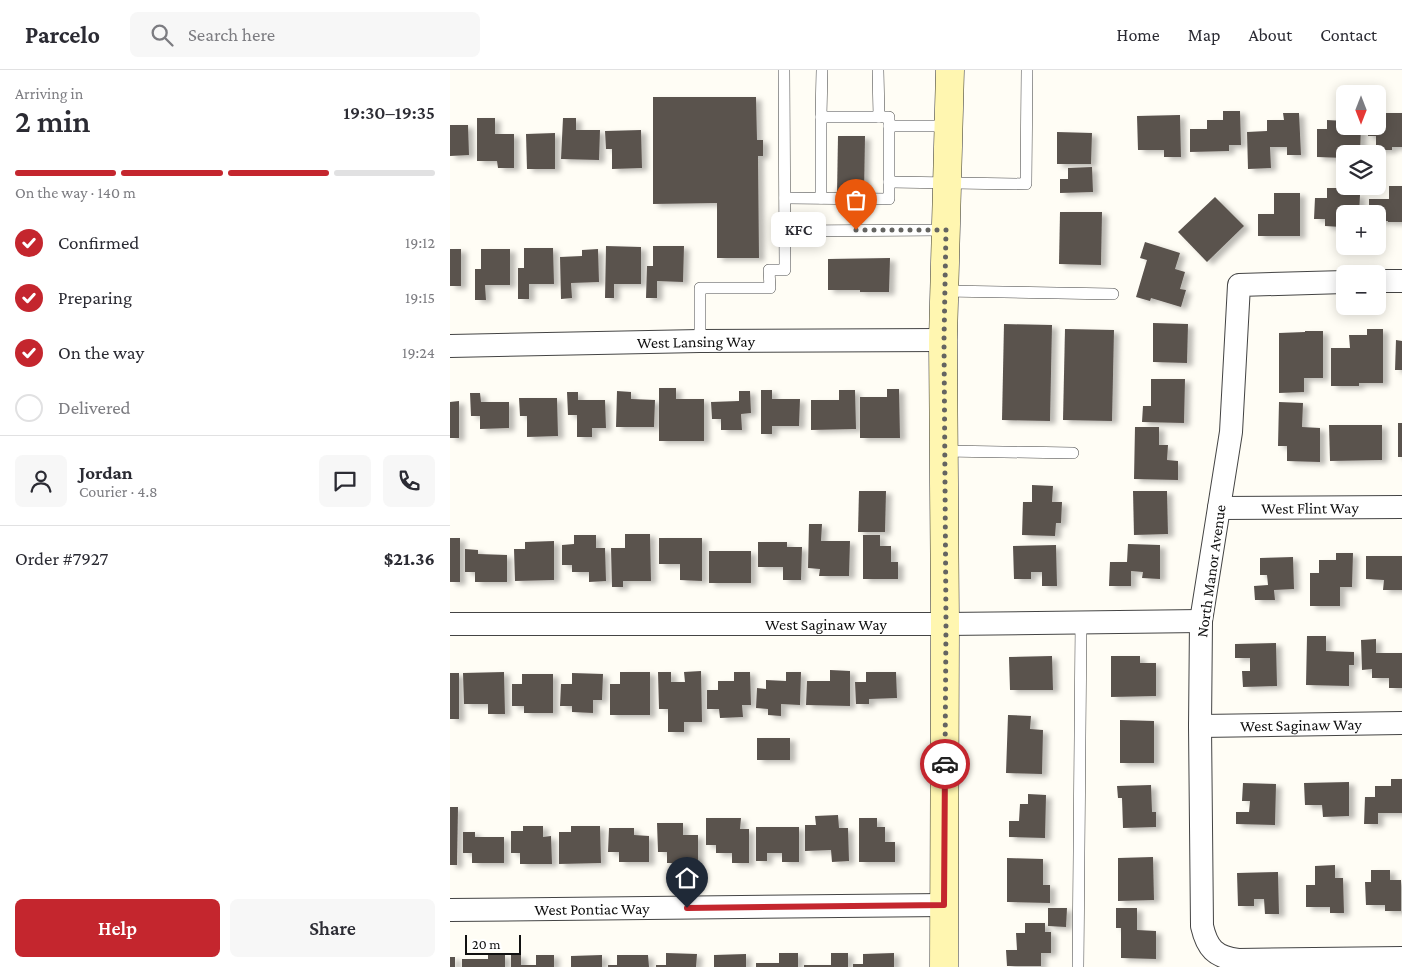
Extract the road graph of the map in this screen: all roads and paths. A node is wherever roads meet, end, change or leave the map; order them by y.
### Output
1 (784, 70) edge
2 (822, 70) edge
3 (878, 70) edge
4 (950, 70) edge
5 (1027, 70) edge
6 (822, 116) junction
7 (879, 117) junction
8 (889, 126) junction
9 (949, 126) junction
10 (889, 182) junction
11 (948, 182) junction
12 (785, 198) junction
13 (821, 198) junction
14 (946, 230) junction
15 (785, 231) junction
16 (1386, 281) edge
17 (1402, 281) edge
18 (1336, 282) edge
19 (944, 291) junction
20 (1112, 294) dead end
21 (944, 340) junction
22 (700, 341) junction
23 (450, 346) edge
24 (944, 451) junction
25 (1073, 453) dead end
26 (1402, 507) edge
27 (1219, 508) junction
28 (1202, 621) junction
29 (1081, 622) junction
30 (450, 624) edge
31 (946, 624) junction
32 (1402, 723) edge
33 (1200, 726) junction
34 (944, 905) junction
35 (450, 910) edge
36 (1402, 958) edge
37 (944, 967) edge
38 (1078, 967) edge

1 - 12 lane
2 - 6 lane
3 - 7 lane
4 - 9 main road
5 - 11 lane
6 - 7 lane
6 - 13 lane
7 - 8 lane
8 - 9 lane
8 - 10 lane
9 - 11 main road
10 - 11 lane
10 - 13 lane
11 - 14 main road
12 - 13 lane
12 - 15 lane
14 - 15 lane
14 - 19 main road
15 - 22 lane
16 - 17 street
18 - 27 street, North Manor Avenue
19 - 20 lane
19 - 21 main road
21 - 22 street, West Lansing Way
21 - 24 main road
22 - 23 street, West Lansing Way
24 - 25 lane
24 - 31 main road
26 - 27 street, West Flint Way
27 - 28 street, North Manor Avenue
28 - 29 street, West Saginaw Way
28 - 33 street, North Manor Avenue
29 - 31 street, West Saginaw Way
29 - 38 lane
30 - 31 street, West Saginaw Way
31 - 34 main road
32 - 33 street, West Saginaw Way
33 - 36 street, North Manor Avenue
34 - 35 street, West Pontiac Way
34 - 37 main road

